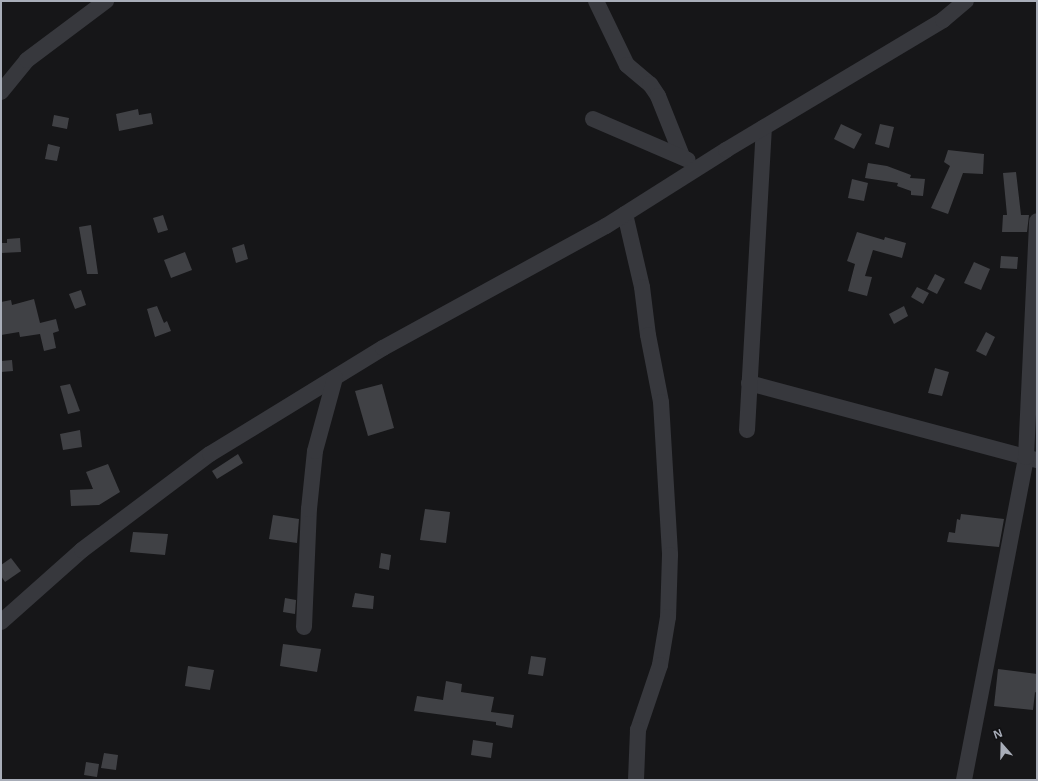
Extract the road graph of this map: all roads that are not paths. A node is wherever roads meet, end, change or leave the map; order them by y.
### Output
1 (106, 1) edge
2 (596, 1) edge
3 (966, 1) edge
4 (1, 92) edge
5 (593, 118) dead end
6 (764, 127) junction
7 (682, 156) junction
8 (700, 167) junction
9 (625, 214) junction
10 (1037, 221) edge
11 (335, 378) junction
12 (749, 383) junction
13 (746, 430) dead end
14 (1031, 459) edge
15 (1, 622) edge
16 (304, 627) dead end
17 (636, 780) edge
18 (964, 780) edge

1 - 4 street
2 - 7 street
3 - 6 street
5 - 7 street
6 - 8 street
6 - 12 street
7 - 8 street
8 - 9 street
9 - 11 street
9 - 17 street
10 - 14 street
11 - 15 street
11 - 16 street
12 - 13 street
12 - 14 street
14 - 18 street

